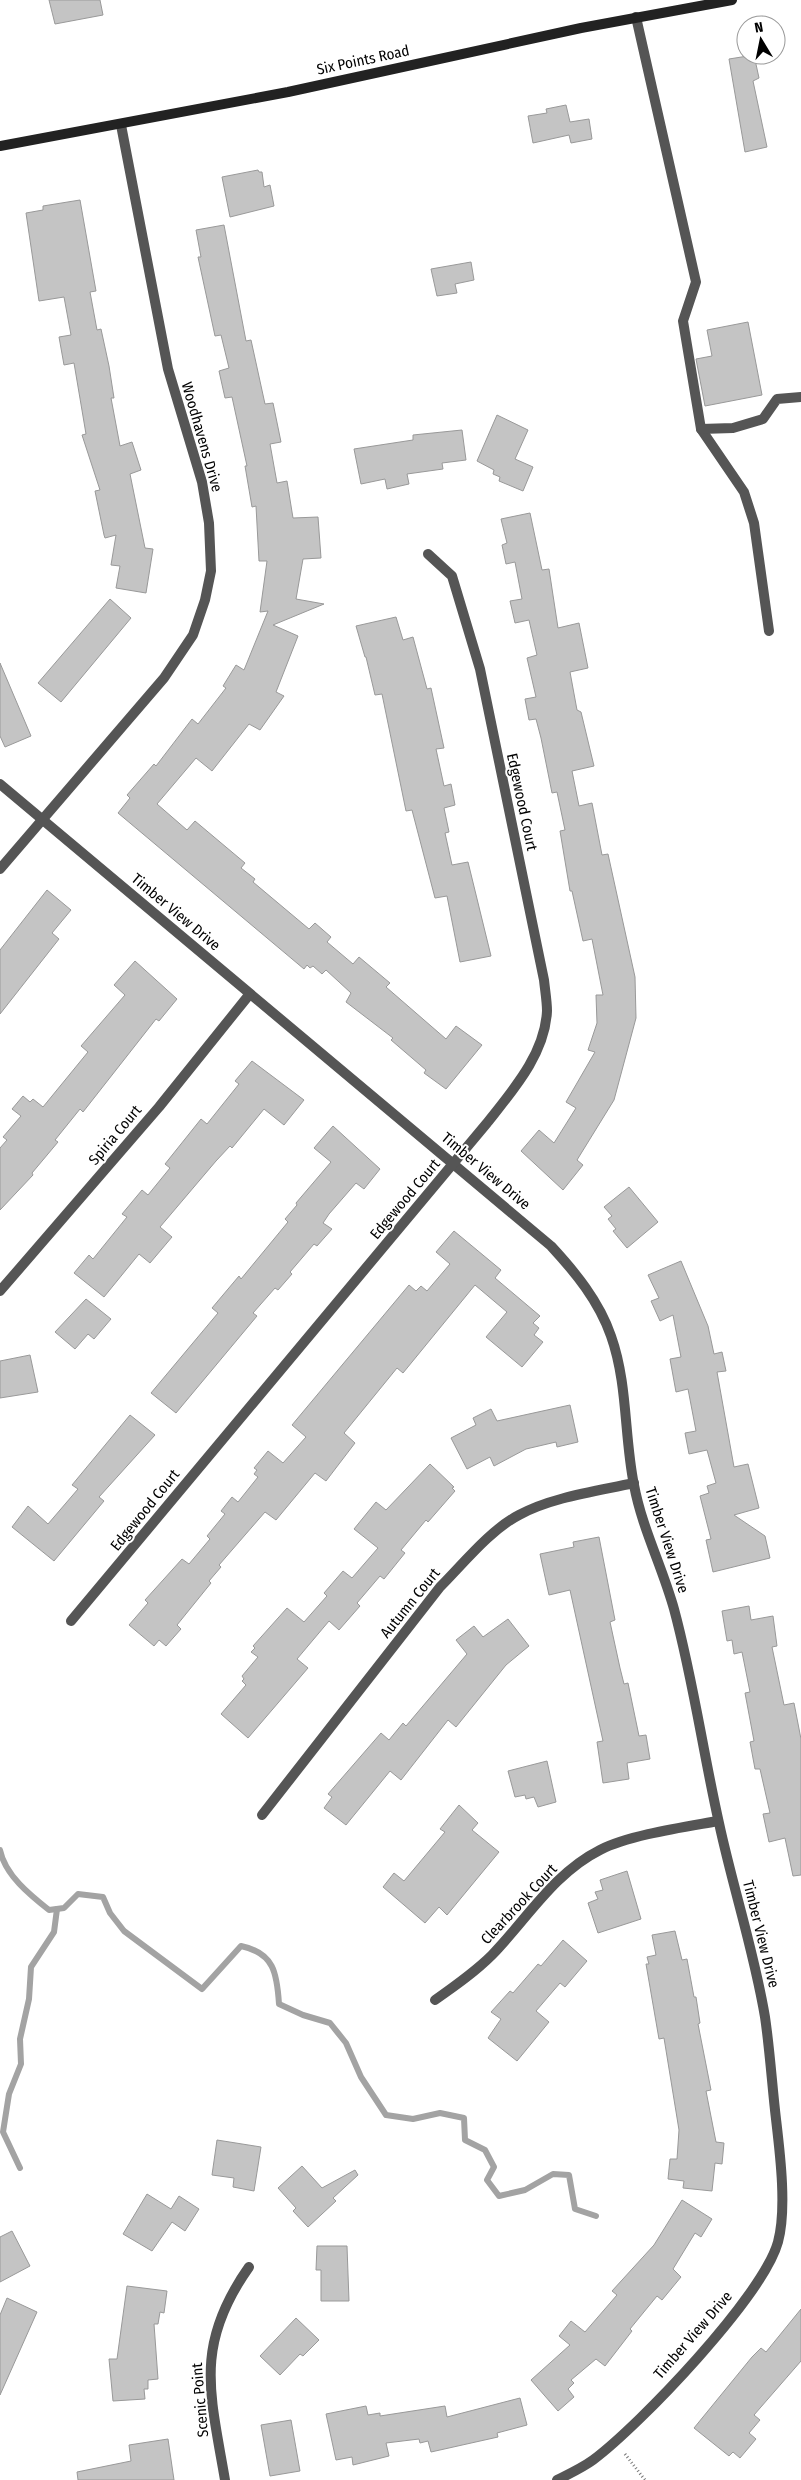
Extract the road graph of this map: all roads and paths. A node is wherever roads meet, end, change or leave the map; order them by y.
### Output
1 (732, 0) edge
2 (636, 17) junction
3 (121, 125) junction
4 (0, 146) edge
5 (801, 397) edge
6 (701, 429) junction
7 (428, 554) dead end
8 (769, 631) dead end
9 (0, 784) edge
10 (42, 820) junction
11 (0, 869) edge
12 (249, 995) junction
13 (453, 1164) junction
14 (0, 1291) edge
15 (634, 1483) junction
16 (71, 1621) dead end
17 (262, 1815) dead end
18 (718, 1821) junction
19 (435, 2000) dead end
20 (250, 2267) dead end
21 (615, 2442) junction
22 (225, 2480) edge
23 (557, 2480) edge
24 (645, 2480) edge

1 - 2 street, Six Points Road
2 - 3 street, Six Points Road
2 - 6 street
3 - 4 street, Six Points Road
3 - 10 street, Woodhavens Drive
5 - 6 street
6 - 8 street
7 - 13 street, Edgewood Court
9 - 10 street, Timber View Drive
10 - 11 street, Woodhavens Drive
10 - 12 street, Timber View Drive
12 - 13 street, Timber View Drive
12 - 14 street, Spiria Court
13 - 15 street, Timber View Drive
13 - 16 street, Edgewood Court
15 - 17 street, Autumn Court
15 - 18 street, Timber View Drive
18 - 19 street, Clearbrook Court
18 - 21 street, Timber View Drive
20 - 22 street, Scenic Point
21 - 23 street, Timber View Drive
21 - 24 path

